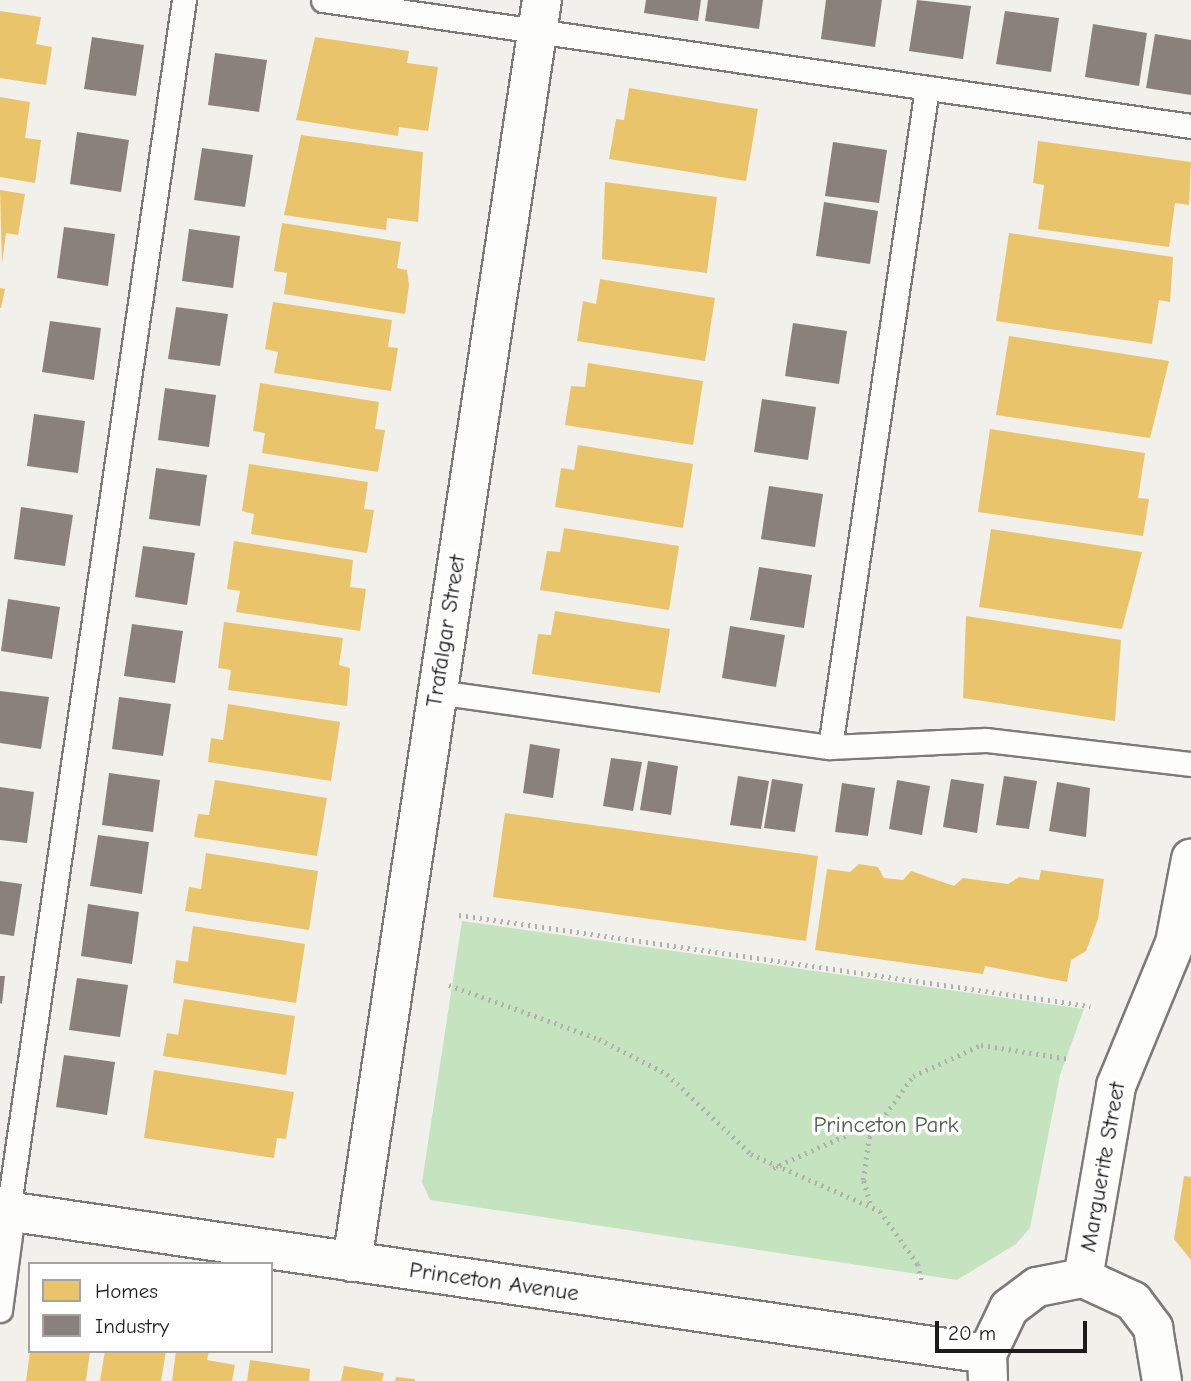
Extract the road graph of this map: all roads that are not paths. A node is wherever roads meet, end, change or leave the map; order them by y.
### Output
1 (184, 0) edge
2 (323, 0) edge
3 (540, 15) edge
4 (927, 88) junction
5 (1191, 126) edge
6 (436, 692) junction
7 (830, 747) junction
8 (1191, 764) edge
9 (1191, 859) edge
10 (7, 1212) edge
11 (352, 1262) junction
12 (1083, 1278) junction
13 (0, 1310) edge
14 (988, 1367) edge
15 (1163, 1381) edge

1 - 10 lane
2 - 3 lane
3 - 4 lane
3 - 6 street, Trafalgar Street
4 - 5 lane
4 - 7 lane
6 - 7 lane
6 - 11 street, Trafalgar Street
7 - 8 lane
9 - 12 street, Marguerite Street
10 - 11 street, Princeton Avenue
10 - 13 lane
11 - 14 street, Princeton Avenue
12 - 14 street
12 - 15 street

